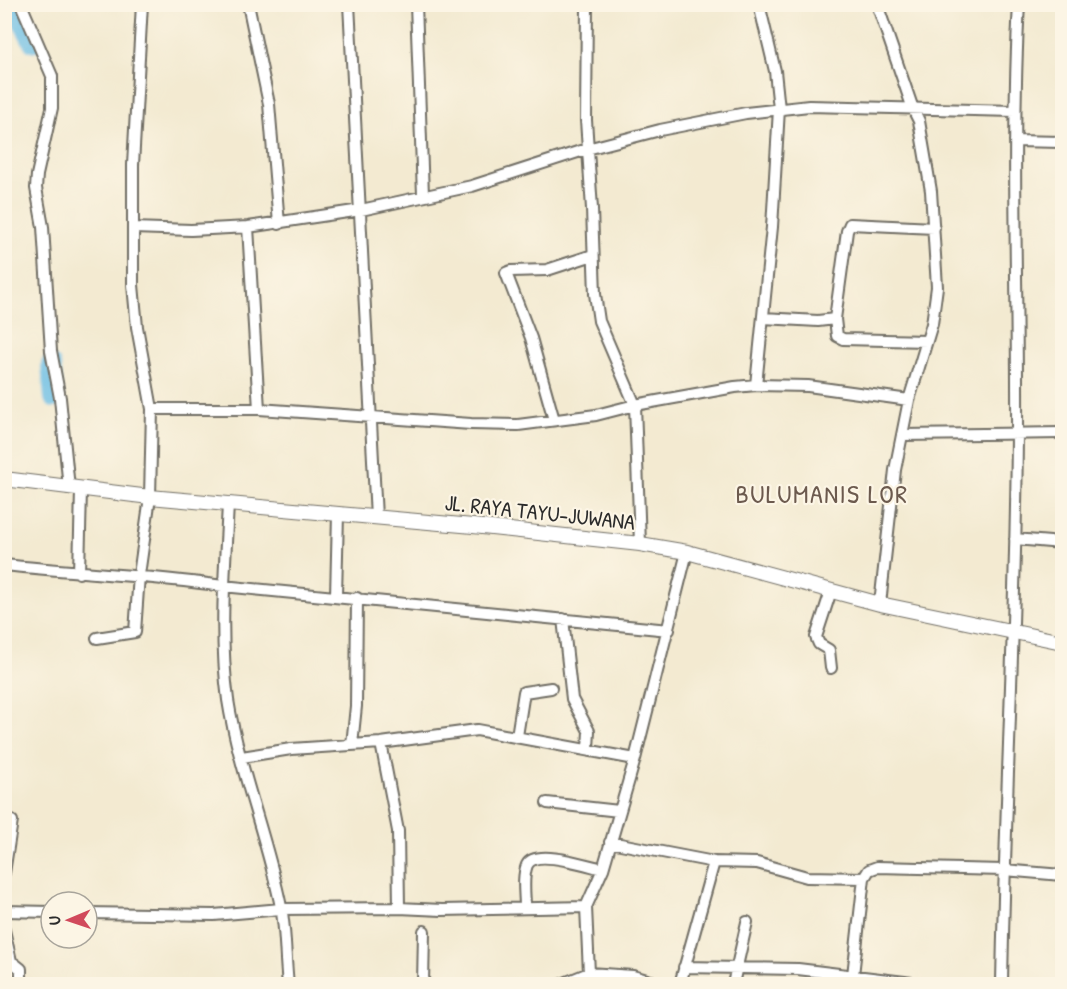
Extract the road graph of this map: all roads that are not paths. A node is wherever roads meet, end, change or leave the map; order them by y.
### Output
1 (21, 4) edge
2 (142, 4) edge
3 (248, 4) edge
4 (349, 4) edge
5 (416, 4) edge
6 (587, 4) edge
7 (759, 4) edge
8 (877, 4) edge
9 (1019, 4) edge
10 (779, 109) junction
11 (913, 109) junction
12 (1015, 111) junction
13 (1015, 141) junction
14 (1062, 142) edge
15 (587, 149) junction
16 (423, 195) junction
17 (361, 210) junction
18 (279, 224) junction
19 (248, 227) junction
20 (133, 228) junction
21 (934, 228) junction
22 (593, 255) junction
23 (763, 318) junction
24 (835, 319) junction
25 (927, 341) junction
26 (756, 385) junction
27 (909, 400) junction
28 (635, 405) junction
29 (152, 409) junction
30 (259, 409) junction
31 (371, 417) junction
32 (554, 420) junction
33 (1062, 433) edge
34 (1017, 434) junction
35 (903, 435) junction
36 (4, 479) edge
37 (75, 489) junction
38 (150, 497) junction
39 (228, 504) junction
40 (338, 514) junction
41 (376, 517) junction
42 (1015, 540) junction
43 (1062, 543) edge
44 (640, 544) junction
45 (687, 552) junction
46 (4, 565) edge
47 (79, 573) junction
48 (139, 575) junction
49 (223, 586) junction
50 (831, 591) junction
51 (336, 596) junction
52 (357, 598) junction
53 (880, 604) junction
54 (563, 619) junction
55 (669, 630) junction
56 (1013, 633) junction
57 (96, 638) dead end
58 (1062, 642) edge
59 (831, 669) dead end
60 (550, 688) dead end
61 (517, 736) junction
62 (381, 743) junction
63 (352, 745) junction
64 (588, 749) junction
65 (242, 757) junction
66 (635, 759) junction
67 (547, 803) dead end
68 (619, 811) junction
69 (12, 821) dead end
70 (610, 842) junction
71 (714, 862) junction
72 (603, 869) junction
73 (1004, 870) junction
74 (4, 873) edge
75 (1062, 875) edge
76 (864, 878) junction
77 (525, 907) junction
78 (586, 907) junction
79 (399, 908) junction
80 (281, 909) junction
81 (4, 911) edge
82 (39, 912) edge
83 (99, 913) edge
84 (747, 922) dead end
85 (4, 930) edge
86 (424, 931) dead end
87 (684, 967) junction
88 (736, 969) junction
89 (588, 979) edge
90 (852, 980) edge
91 (21, 984) edge
92 (288, 984) edge
93 (423, 984) edge
94 (562, 984) edge
95 (661, 984) edge
96 (680, 984) edge
97 (733, 984) edge
98 (921, 984) edge
99 (1002, 984) edge

1 - 37 street
2 - 20 street
3 - 18 street
4 - 17 street
5 - 16 street
6 - 15 street
7 - 10 street
8 - 11 street
9 - 12 street
10 - 11 street
10 - 15 street
10 - 23 street
11 - 12 street
11 - 21 street
12 - 13 street
13 - 14 street
13 - 34 street
15 - 16 street
15 - 22 street
16 - 17 street
17 - 18 street
17 - 31 street
18 - 19 street
19 - 20 street
19 - 30 street
20 - 29 street
21 - 24 street
21 - 25 street
22 - 28 street
22 - 32 street
23 - 24 street
23 - 26 street
24 - 25 street
25 - 27 street
26 - 27 street
26 - 28 street
27 - 35 street
28 - 32 street
28 - 44 street
29 - 30 street
29 - 38 street
30 - 31 street
31 - 32 street
31 - 41 street
33 - 34 street
34 - 35 street
34 - 42 street
35 - 53 street
36 - 37 main road, JL. RAYA TAYU-JUWANA
37 - 38 main road, JL. RAYA TAYU-JUWANA
37 - 47 street
38 - 39 main road, JL. RAYA TAYU-JUWANA
38 - 48 street
39 - 40 main road, JL. RAYA TAYU-JUWANA
39 - 49 street
40 - 41 main road, JL. RAYA TAYU-JUWANA
40 - 51 street
41 - 44 main road, JL. RAYA TAYU-JUWANA
42 - 43 street
42 - 56 street
44 - 45 main road, JL. RAYA TAYU-JUWANA
45 - 50 main road, JL. RAYA TAYU-JUWANA
45 - 55 street
46 - 47 street
47 - 48 street
48 - 49 street
48 - 57 street
49 - 51 street
49 - 65 street
50 - 53 main road, JL. RAYA TAYU-JUWANA
50 - 59 street
51 - 52 street
52 - 54 street
52 - 63 street
53 - 56 main road, JL. RAYA TAYU-JUWANA
54 - 55 street
54 - 64 street
55 - 66 street
56 - 58 main road, JL. RAYA TAYU-JUWANA
56 - 73 street
60 - 61 street
61 - 62 street
61 - 64 street
62 - 63 street
62 - 79 street
63 - 65 street
64 - 66 street
65 - 80 street
66 - 68 street
67 - 68 street
68 - 70 street
69 - 74 street
70 - 71 street
70 - 72 street
71 - 76 street
71 - 87 street
72 - 77 street
72 - 78 street
73 - 75 street
73 - 76 street
73 - 99 street
76 - 90 street
77 - 78 street
77 - 79 street
78 - 89 street
79 - 80 street
80 - 83 street
80 - 92 street
81 - 82 street
84 - 88 street
85 - 91 street
86 - 93 street
87 - 88 street
87 - 96 street
88 - 90 street
88 - 97 street
89 - 94 street
89 - 95 street
90 - 98 street

